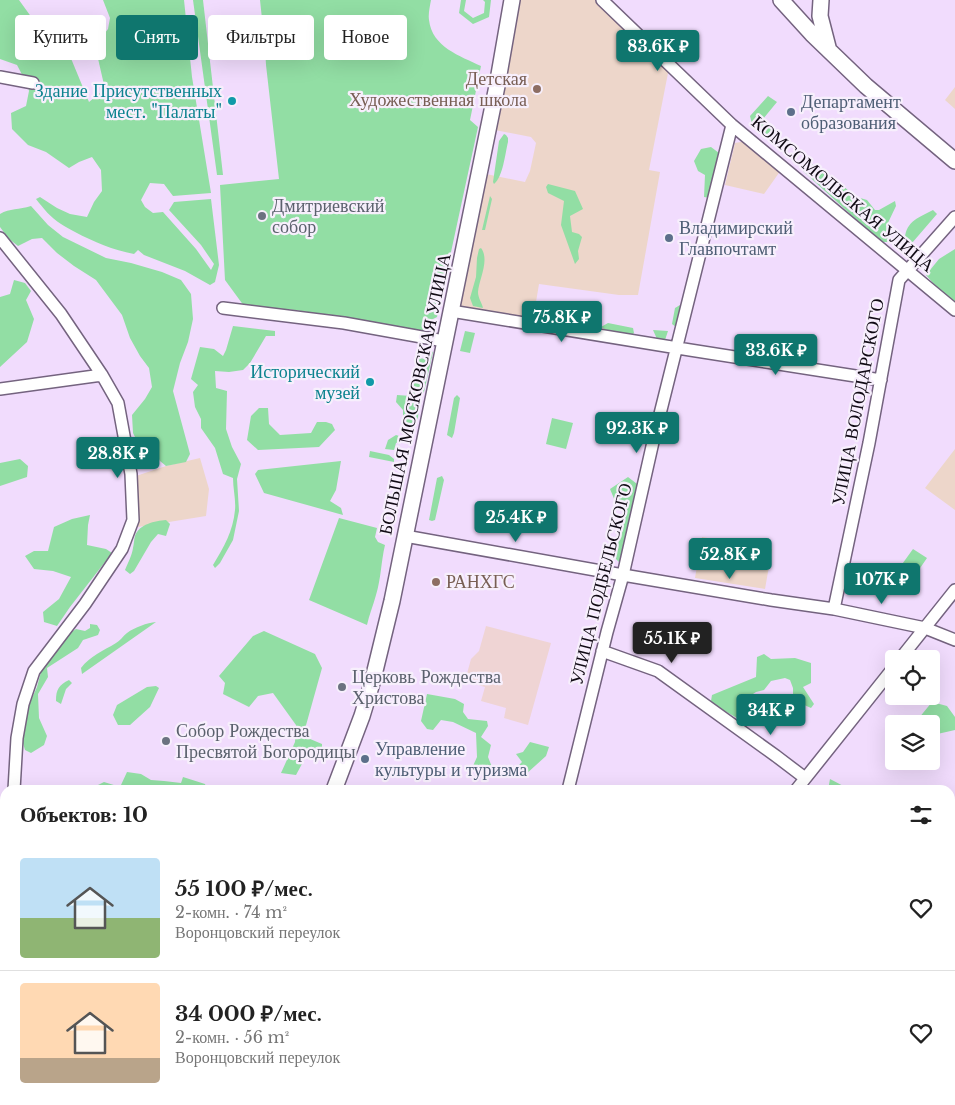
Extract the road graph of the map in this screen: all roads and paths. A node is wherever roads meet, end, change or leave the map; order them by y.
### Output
1 (512, 0) edge
2 (602, 0) edge
3 (781, 0) edge
4 (821, 0) edge
5 (829, 51) junction
6 (0, 76) edge
7 (33, 83) dead end
8 (732, 125) junction
9 (955, 161) edge
10 (954, 218) edge
11 (0, 238) edge
12 (908, 269) junction
13 (223, 308) dead end
14 (955, 310) edge
15 (451, 311) junction
16 (444, 341) junction
17 (677, 348) junction
18 (102, 375) junction
19 (880, 380) junction
20 (0, 389) edge
21 (405, 536) junction
22 (623, 576) junction
23 (955, 590) edge
24 (834, 609) junction
25 (925, 628) junction
26 (955, 640) edge
27 (907, 650) edge
28 (602, 651) junction
29 (885, 678) edge
30 (805, 778) junction
31 (14, 785) edge
32 (336, 785) edge
33 (569, 785) edge
34 (800, 785) edge

1 - 15 main road, БОЛЬШАЯ МОСКОВСКАЯ УЛИЦА
2 - 8 street, КОМСОМОЛЬСКАЯ УЛИЦА
3 - 5 main road
4 - 5 main road
5 - 9 main road
6 - 7 street
8 - 12 street, КОМСОМОЛЬСКАЯ УЛИЦА
8 - 17 street, УЛИЦА ПОДБЕЛЬСКОГО
10 - 12 street, УЛИЦА ВОЛОДАРСКОГО
11 - 18 street
12 - 14 street, КОМСОМОЛЬСКАЯ УЛИЦА
12 - 19 street, УЛИЦА ВОЛОДАРСКОГО
13 - 16 street
15 - 16 main road, БОЛЬШАЯ МОСКОВСКАЯ УЛИЦА
15 - 17 street
16 - 21 main road, БОЛЬШАЯ МОСКОВСКАЯ УЛИЦА
17 - 19 street
17 - 22 street, УЛИЦА ПОДБЕЛЬСКОГО
18 - 20 street
18 - 31 street
19 - 24 street, УЛИЦА ВОЛОДАРСКОГО
21 - 22 street
21 - 32 main road, БОЛЬШАЯ МОСКОВСКАЯ УЛИЦА
22 - 24 street
22 - 28 street, УЛИЦА ПОДБЕЛЬСКОГО
23 - 25 street
24 - 25 street
25 - 26 street
25 - 27 street
28 - 30 street
28 - 33 street, УЛИЦА ПОДБЕЛЬСКОГО
29 - 30 street
30 - 34 street

